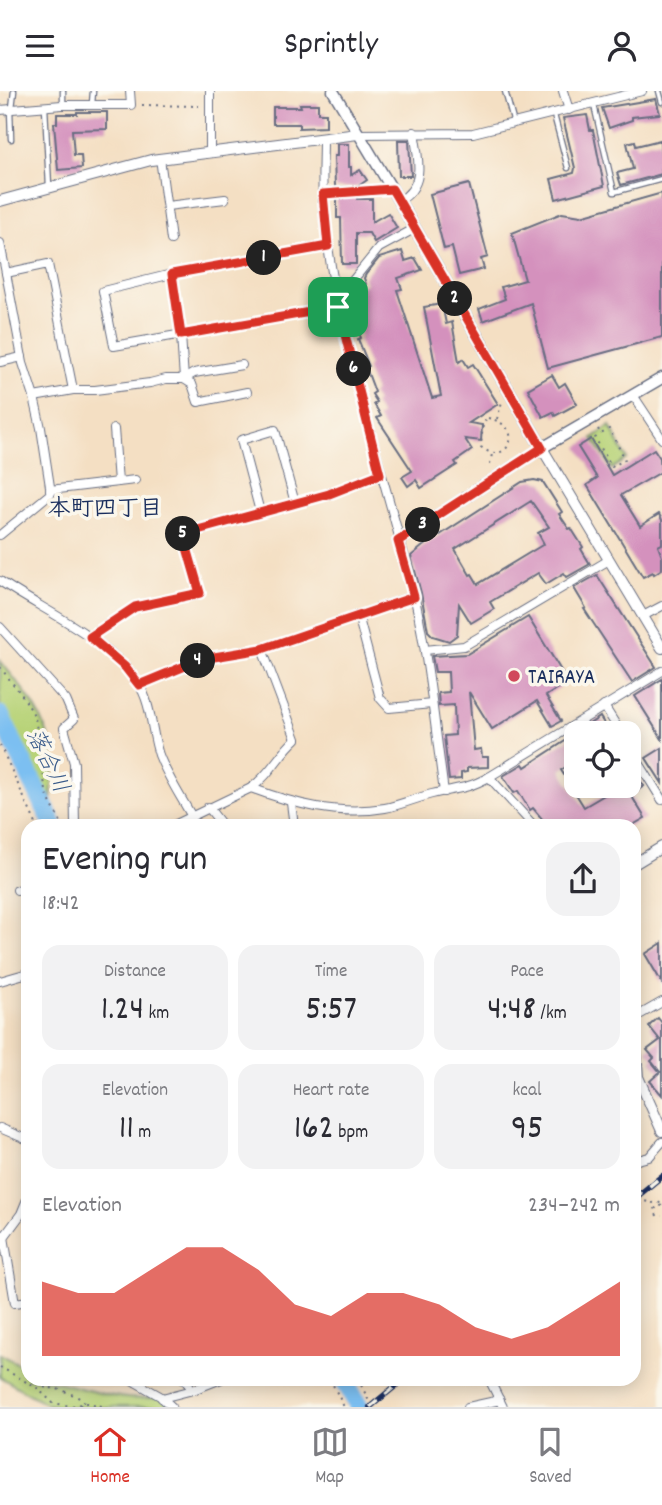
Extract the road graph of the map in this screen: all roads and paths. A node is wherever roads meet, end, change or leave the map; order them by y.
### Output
1 (13, 91) edge
2 (63, 91) edge
3 (93, 91) edge
4 (130, 91) edge
5 (210, 91) edge
6 (333, 91) edge
7 (505, 91) edge
8 (563, 91) edge
9 (597, 91) edge
10 (642, 91) edge
11 (659, 91) edge
12 (662, 101) edge
13 (598, 104) junction
14 (63, 105) junction
15 (92, 105) junction
16 (131, 105) junction
17 (45, 107) junction
18 (210, 107) junction
19 (7, 109) edge
20 (569, 110) junction
21 (554, 115) junction
22 (514, 124) junction
23 (414, 132) junction
24 (358, 134) junction
25 (323, 138) junction
26 (11, 139) dead end
27 (209, 152) junction
28 (160, 158) junction
29 (568, 168) dead end
30 (662, 179) edge
31 (49, 187) junction
32 (392, 189) junction
33 (323, 194) junction
34 (225, 199) dead end
35 (0, 201) edge
36 (400, 201) junction
37 (167, 206) junction
38 (414, 229) junction
39 (171, 240) dead end
40 (0, 243) edge
41 (328, 246) junction
42 (6, 273) junction
43 (172, 274) junction
44 (338, 303) junction
45 (181, 335) junction
46 (22, 356) junction
47 (0, 362) edge
48 (242, 365) dead end
49 (662, 378) edge
50 (184, 379) junction
51 (73, 390) junction
52 (247, 392) dead end
53 (633, 395) junction
54 (34, 397) junction
55 (502, 402) dead end
56 (496, 420) junction
57 (598, 428) dead end
58 (114, 429) dead end
59 (601, 434) junction
60 (662, 439) edge
61 (510, 441) junction
62 (516, 442) dead end
63 (542, 448) junction
64 (492, 453) junction
65 (490, 464) dead end
66 (380, 474) junction
67 (135, 480) dead end
68 (118, 482) junction
69 (50, 490) junction
70 (295, 503) junction
71 (260, 512) junction
72 (0, 535) edge
73 (398, 541) junction
74 (609, 560) junction
75 (0, 581) edge
76 (414, 597) junction
77 (662, 606) edge
78 (358, 615) junction
79 (643, 615) junction
80 (0, 627) edge
81 (90, 637) junction
82 (662, 648) edge
83 (262, 649) junction
84 (425, 650) junction
85 (0, 667) edge
86 (662, 671) edge
87 (139, 685) junction
88 (432, 704) junction
89 (604, 706) junction
90 (613, 721) edge
91 (0, 745) edge
92 (641, 766) edge
93 (489, 777) junction
94 (251, 788) junction
95 (444, 792) junction
96 (662, 800) edge
97 (291, 803) junction
98 (208, 807) junction
99 (192, 817) junction
100 (34, 819) edge
101 (59, 819) edge
102 (75, 819) edge
103 (188, 819) edge
104 (217, 819) edge
105 (292, 819) edge
106 (528, 819) edge
107 (662, 847) edge
108 (641, 860) edge
109 (21, 889) edge
110 (17, 890) dead end
111 (21, 975) edge
112 (0, 981) edge
113 (662, 1002) edge
114 (641, 1016) edge
115 (641, 1084) edge
116 (0, 1128) edge
117 (662, 1131) edge
118 (21, 1137) edge
119 (662, 1142) edge
120 (641, 1159) edge
121 (662, 1201) edge
122 (641, 1203) edge
123 (654, 1203) junction
124 (657, 1206) junction
125 (662, 1206) edge
126 (21, 1214) edge
127 (662, 1216) edge
128 (2, 1235) edge
129 (21, 1302) edge
130 (0, 1367) edge
131 (21, 1379) edge
132 (33, 1386) edge
133 (142, 1386) edge
134 (190, 1386) edge
135 (203, 1386) edge
136 (334, 1386) edge
137 (362, 1386) edge
138 (493, 1386) edge
139 (37, 1388) junction
140 (193, 1390) junction
141 (162, 1398) junction
142 (86, 1403) junction
143 (502, 1404) edge
144 (107, 1407) edge
145 (172, 1407) edge
146 (344, 1407) edge
147 (372, 1407) edge
148 (468, 1407) edge

1 - 19 lane
2 - 14 lane
3 - 15 lane
4 - 16 street
5 - 18 street
6 - 24 main road
7 - 22 lane
8 - 20 street
9 - 13 lane
10 - 13 street
11 - 12 lane
13 - 20 street
13 - 30 lane
14 - 15 street
14 - 17 street
15 - 16 street
16 - 18 path
17 - 19 street
17 - 31 lane
18 - 27 street
19 - 26 lane
20 - 21 street
21 - 22 street
21 - 29 lane
22 - 23 street
23 - 24 street
23 - 36 street
24 - 25 street
24 - 32 main road
25 - 27 street
25 - 33 street
27 - 28 street
28 - 31 street
28 - 37 street
31 - 35 street
32 - 33 lane
32 - 36 main road
33 - 41 street
34 - 37 street
36 - 38 main road
37 - 39 street
38 - 44 street
38 - 63 main road
40 - 42 street
41 - 43 street
41 - 44 street
42 - 46 street
42 - 51 street
43 - 45 street
43 - 45 street
44 - 45 street
44 - 66 street
45 - 50 street
46 - 47 street
46 - 54 street
48 - 50 street
49 - 53 main road
50 - 51 street
50 - 52 street
51 - 54 street
53 - 60 street
53 - 63 main road
54 - 69 street
55 - 56 path
56 - 61 path
56 - 64 path
57 - 59 path
58 - 68 street
59 - 59 path
61 - 62 path
61 - 64 path
63 - 73 street
63 - 74 street
64 - 65 path
66 - 70 street
66 - 73 street
67 - 68 street
68 - 69 street
69 - 72 street
70 - 71 street
70 - 71 street
71 - 81 street
73 - 76 street
74 - 79 street
74 - 84 street
75 - 81 street
76 - 78 street
76 - 84 street
77 - 79 street
78 - 83 street
78 - 88 street
79 - 82 street
80 - 102 street
81 - 87 street
83 - 87 street
83 - 94 street
84 - 88 street
85 - 101 path
86 - 89 street
87 - 99 street
88 - 95 street
89 - 90 street
89 - 93 street
91 - 100 path
92 - 96 street
93 - 95 street
93 - 106 street
94 - 97 street
94 - 98 street
95 - 97 street
97 - 105 street
98 - 99 street
98 - 104 street
99 - 103 street
107 - 108 street
109 - 110 street
111 - 112 street
113 - 114 street
115 - 117 street
116 - 118 street
119 - 120 street
121 - 123 path
122 - 123 path
123 - 124 path
124 - 125 path
124 - 127 path
126 - 128 street
128 - 129 street
130 - 131 path
132 - 139 path
133 - 141 street
134 - 140 street
135 - 140 street
136 - 146 path
137 - 147 path
138 - 143 street
139 - 142 path
139 - 142 path
140 - 141 street
141 - 145 street
142 - 144 path
143 - 148 street

